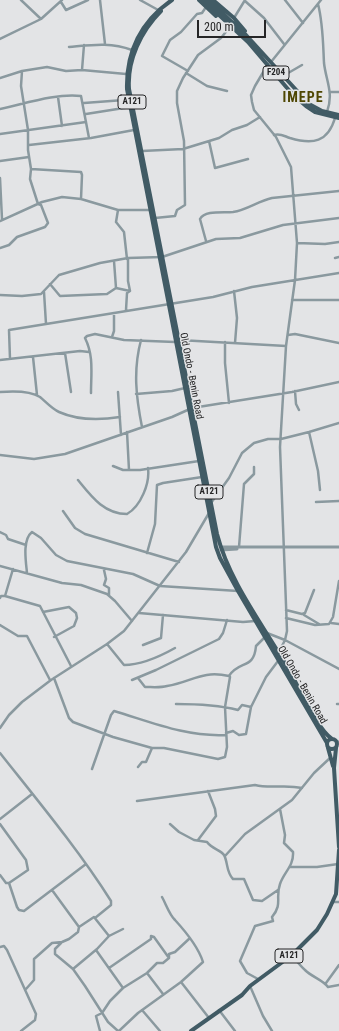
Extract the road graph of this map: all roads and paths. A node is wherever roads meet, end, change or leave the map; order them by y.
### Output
1 (21, 0) edge
2 (56, 0) edge
3 (88, 0) edge
4 (100, 0) edge
5 (140, 0) edge
6 (172, 0) edge
7 (175, 0) edge
8 (199, 0) edge
9 (203, 0) edge
10 (208, 0) edge
11 (213, 0) edge
12 (245, 0) edge
13 (285, 0) edge
14 (321, 0) edge
15 (61, 2) edge
16 (318, 4) junction
17 (206, 7) junction
18 (160, 10) junction
19 (221, 14) junction
20 (234, 18) junction
21 (41, 19) junction
22 (303, 22) junction
23 (229, 28) junction
24 (245, 37) junction
25 (0, 39) edge
26 (105, 44) junction
27 (284, 44) junction
28 (84, 45) junction
29 (69, 47) dead end
30 (132, 50) junction
31 (270, 63) junction
32 (302, 65) dead end
33 (82, 70) junction
34 (22, 71) junction
35 (187, 72) junction
36 (126, 74) junction
37 (283, 76) junction
38 (0, 78) edge
39 (227, 91) dead end
40 (330, 92) junction
41 (339, 92) edge
42 (58, 97) junction
43 (24, 103) junction
44 (84, 103) junction
45 (130, 107) junction
46 (124, 108) junction
47 (0, 109) edge
48 (327, 112) junction
49 (86, 114) junction
50 (339, 115) edge
51 (260, 117) junction
52 (337, 118) edge
53 (86, 122) junction
54 (62, 126) junction
55 (28, 130) junction
56 (134, 130) junction
57 (0, 134) edge
58 (274, 135) junction
59 (89, 138) junction
60 (209, 141) junction
61 (29, 145) junction
62 (183, 149) junction
63 (141, 154) junction
64 (29, 157) junction
65 (248, 158) dead end
66 (0, 161) edge
67 (31, 169) junction
68 (0, 178) edge
69 (339, 191) edge
70 (294, 195) junction
71 (81, 199) junction
72 (38, 204) junction
73 (118, 210) junction
74 (149, 210) junction
75 (153, 217) junction
76 (339, 218) edge
77 (1, 220) edge
78 (295, 223) junction
79 (206, 241) junction
80 (339, 242) edge
81 (297, 243) junction
82 (0, 248) edge
83 (160, 257) junction
84 (339, 257) edge
85 (127, 258) junction
86 (335, 258) dead end
87 (114, 261) junction
88 (339, 273) edge
89 (295, 280) junction
90 (50, 284) junction
91 (116, 288) junction
92 (130, 290) junction
93 (44, 291) junction
94 (234, 291) junction
95 (0, 295) edge
96 (292, 300) junction
97 (339, 300) edge
98 (170, 304) junction
99 (126, 311) junction
100 (114, 313) junction
101 (46, 324) junction
102 (288, 336) junction
103 (112, 337) junction
104 (141, 340) junction
105 (177, 341) junction
106 (226, 342) junction
107 (235, 343) junction
108 (339, 343) edge
109 (286, 346) junction
110 (90, 352) junction
111 (65, 353) junction
112 (33, 357) junction
113 (10, 359) junction
114 (0, 360) edge
115 (339, 382) edge
116 (185, 388) junction
117 (0, 392) edge
118 (70, 392) dead end
119 (91, 392) dead end
120 (118, 392) dead end
121 (295, 392) junction
122 (136, 394) junction
123 (283, 394) junction
124 (37, 395) junction
125 (229, 403) junction
126 (191, 409) junction
127 (299, 410) dead end
128 (120, 417) junction
129 (339, 423) edge
130 (142, 427) junction
131 (127, 432) junction
132 (309, 432) junction
133 (121, 435) junction
134 (281, 438) junction
135 (0, 455) edge
136 (199, 461) junction
137 (113, 466) dead end
138 (254, 467) dead end
139 (148, 468) junction
140 (128, 470) junction
141 (202, 477) junction
142 (78, 480) dead end
143 (320, 490) dead end
144 (339, 501) edge
145 (316, 502) dead end
146 (211, 504) junction
147 (62, 511) dead end
148 (211, 511) junction
149 (0, 532) edge
150 (26, 545) junction
151 (240, 547) junction
152 (283, 547) junction
153 (339, 547) edge
154 (219, 549) junction
155 (147, 553) junction
156 (179, 562) junction
157 (0, 566) edge
158 (12, 569) junction
159 (104, 569) junction
160 (27, 573) junction
161 (339, 581) edge
162 (160, 586) junction
163 (314, 590) dead end
164 (238, 591) junction
165 (109, 595) junction
166 (5, 596) junction
167 (0, 598) edge
168 (286, 610) junction
169 (43, 612) junction
170 (139, 613) junction
171 (304, 614) junction
172 (163, 615) junction
173 (286, 618) junction
174 (228, 620) junction
175 (132, 621) junction
176 (255, 621) junction
177 (330, 623) junction
178 (319, 624) junction
179 (339, 624) edge
180 (0, 625) edge
181 (267, 635) junction
182 (54, 637) junction
183 (285, 640) junction
184 (107, 644) junction
185 (142, 645) dead end
186 (175, 648) dead end
187 (278, 652) junction
188 (279, 661) junction
189 (71, 666) junction
190 (339, 669) edge
191 (229, 676) junction
192 (138, 678) junction
193 (52, 679) junction
194 (132, 680) dead end
195 (176, 704) dead end
196 (225, 707) junction
197 (251, 708) junction
198 (0, 728) edge
199 (104, 733) junction
200 (226, 734) junction
201 (332, 739) junction
202 (337, 745) edge
203 (328, 746) junction
204 (152, 748) junction
205 (0, 753) edge
206 (330, 758) junction
207 (138, 767) dead end
208 (334, 768) junction
209 (92, 769) dead end
210 (302, 788) junction
211 (208, 791) junction
212 (32, 794) junction
213 (137, 801) dead end
214 (280, 809) junction
215 (338, 815) edge
216 (0, 819) edge
217 (0, 824) edge
218 (170, 824) dead end
219 (198, 840) junction
220 (339, 847) edge
221 (339, 850) edge
222 (225, 856) junction
223 (86, 864) junction
224 (339, 864) edge
225 (291, 867) junction
226 (0, 875) edge
227 (9, 883) junction
228 (52, 890) junction
229 (278, 890) junction
230 (338, 894) edge
231 (162, 897) dead end
232 (333, 902) junction
233 (339, 902) edge
234 (95, 918) junction
235 (79, 927) junction
236 (123, 929) dead end
237 (109, 936) junction
238 (190, 938) junction
239 (62, 942) junction
240 (0, 947) edge
241 (96, 950) junction
242 (292, 955) junction
243 (169, 958) junction
244 (339, 965) edge
245 (109, 968) junction
246 (73, 969) junction
247 (147, 973) junction
248 (258, 979) junction
249 (181, 982) junction
250 (326, 983) junction
251 (339, 985) edge
252 (250, 986) junction
253 (123, 988) junction
254 (26, 989) junction
255 (163, 994) junction
256 (142, 1010) junction
257 (219, 1010) junction
258 (102, 1013) junction
259 (209, 1018) junction
260 (21, 1031) edge
261 (100, 1031) edge
262 (119, 1031) edge
263 (160, 1031) edge
264 (191, 1031) edge
265 (235, 1031) edge
266 (272, 1031) edge

1 - 21 street
2 - 15 street
3 - 15 street
4 - 26 street
5 - 18 street
6 - 18 main road, Old Ondo - Benin Road / A121
7 - 18 main road, Old Ondo - Benin Road / A121
8 - 17 main road
9 - 19 main road, F204
10 - 19 main road, F204
11 - 20 main road
12 - 20 street
12 - 27 street
13 - 22 street
14 - 16 street
15 - 21 street
16 - 22 street
16 - 40 street
17 - 23 main road
17 - 35 street
18 - 30 main road, Old Ondo - Benin Road / A121
18 - 63 main road, Old Ondo - Benin Road / A121
19 - 24 main road, F204
20 - 24 main road
21 - 25 street
22 - 27 street
23 - 24 main road
23 - 35 street
24 - 31 main road, F204
26 - 28 street
26 - 30 street
27 - 31 street
28 - 29 street
28 - 33 street
30 - 36 main road, Old Ondo - Benin Road / A121
31 - 37 main road, F204
31 - 51 street
31 - 52 main road, F204
32 - 37 street
33 - 34 street
33 - 36 street
34 - 38 street
34 - 43 street
35 - 39 street
35 - 62 street
36 - 45 main road, Old Ondo - Benin Road / A121
37 - 48 main road, F204
40 - 41 street
40 - 48 street
42 - 43 street
42 - 44 street
42 - 54 street
43 - 47 street
43 - 55 street
44 - 46 street
44 - 49 street
45 - 46 street
45 - 56 main road, Old Ondo - Benin Road / A121
46 - 49 street
48 - 50 main road, F204
49 - 53 street
51 - 58 street
51 - 60 street
52 - 58 street
53 - 54 street
53 - 59 street
54 - 55 street
55 - 57 street
55 - 61 street
56 - 59 street
56 - 63 main road, Old Ondo - Benin Road / A121
58 - 70 street
59 - 61 street
60 - 62 street
60 - 65 street
61 - 64 street
62 - 63 street
62 - 75 street
63 - 74 main road, Old Ondo - Benin Road / A121
63 - 75 main road, Old Ondo - Benin Road / A121
64 - 66 street
64 - 67 street
67 - 71 street
67 - 72 street
68 - 77 street
69 - 70 street
70 - 78 street
70 - 79 street
71 - 72 street
71 - 73 street
72 - 77 street
72 - 82 street
73 - 74 street
73 - 85 street
74 - 75 main road, Old Ondo - Benin Road / A121
75 - 83 main road, Old Ondo - Benin Road / A121
75 - 83 main road, Old Ondo - Benin Road / A121
76 - 78 street
78 - 79 street
78 - 81 street
79 - 83 street
80 - 81 street
81 - 89 street
83 - 85 street
83 - 98 main road, Old Ondo - Benin Road / A121
84 - 86 street
85 - 87 street
85 - 92 street
87 - 90 street
87 - 91 street
88 - 89 street
89 - 94 street
89 - 96 street
90 - 91 street
90 - 93 street
91 - 92 street
92 - 99 street
93 - 95 street
93 - 101 street
94 - 98 street
94 - 107 street
96 - 97 street
96 - 102 street
98 - 99 street
98 - 105 main road, Old Ondo - Benin Road / A121
99 - 100 street
100 - 101 street
100 - 103 street
101 - 113 street
102 - 108 street
102 - 109 street
103 - 104 street
103 - 110 street
104 - 105 street
104 - 122 street
105 - 106 street
105 - 116 main road, Old Ondo - Benin Road / A121
105 - 126 main road, Old Ondo - Benin Road / A121
106 - 107 street
106 - 125 street
107 - 109 street
109 - 123 street
110 - 111 street
110 - 119 street
111 - 112 street
111 - 118 street
112 - 113 street
112 - 124 street
113 - 114 street
115 - 121 street
116 - 122 street
116 - 126 main road, Old Ondo - Benin Road / A121
117 - 124 street
120 - 128 street
121 - 123 street
121 - 127 street
122 - 130 street
123 - 125 street
123 - 134 street
124 - 128 street
125 - 126 street
126 - 130 street
126 - 136 main road, Old Ondo - Benin Road / A121
126 - 146 main road, Old Ondo - Benin Road / A121
128 - 133 street
129 - 132 street
130 - 131 street
131 - 133 street
131 - 140 street
132 - 134 street
132 - 143 street
133 - 135 street
134 - 146 street
134 - 152 street
136 - 139 street
136 - 141 main road, Old Ondo - Benin Road / A121
137 - 140 street
138 - 151 street
139 - 140 street
139 - 142 street
141 - 148 main road, Old Ondo - Benin Road / A121
141 - 155 street
144 - 145 street
146 - 148 main road, Old Ondo - Benin Road / A121
147 - 155 street
148 - 154 main road, Old Ondo - Benin Road / A121
148 - 156 street
149 - 150 street
150 - 159 street
150 - 160 street
151 - 152 street
151 - 154 street
152 - 153 street
152 - 168 street
154 - 164 main road, Old Ondo - Benin Road / A121
154 - 181 main road, Old Ondo - Benin Road / A121
155 - 156 street
156 - 162 street
157 - 158 street
158 - 160 street
158 - 166 street
159 - 162 street
159 - 165 street
160 - 165 street
161 - 177 street
162 - 164 street
162 - 170 street
163 - 171 street
164 - 176 main road, Old Ondo - Benin Road / A121
165 - 175 street
166 - 167 street
166 - 169 street
168 - 171 street
168 - 173 street
169 - 182 street
169 - 182 street
170 - 172 street
170 - 175 street
171 - 178 street
172 - 174 street
172 - 185 street
173 - 178 street
173 - 183 street
174 - 176 street
174 - 192 street
175 - 184 street
176 - 181 main road, Old Ondo - Benin Road / A121
177 - 178 street
177 - 179 street
180 - 193 street
181 - 183 street
181 - 187 main road, Old Ondo - Benin Road / A121
181 - 188 main road, Old Ondo - Benin Road / A121
181 - 191 street
182 - 189 street
183 - 187 street
183 - 190 street
184 - 186 street
184 - 189 street
187 - 201 main road, Old Ondo - Benin Road / A121
188 - 197 street
188 - 203 main road, Old Ondo - Benin Road / A121
189 - 193 street
191 - 192 street
191 - 196 street
192 - 194 street
193 - 198 street
193 - 199 street
195 - 196 street
196 - 197 street
196 - 200 street
197 - 200 street
199 - 200 street
199 - 204 street
199 - 209 street
200 - 204 street
201 - 202 main road, Old Ondo - Benin Road
201 - 203 main road
202 - 203 main road
202 - 208 main road, Old Ondo - Benin Road / A121
203 - 206 main road, Old Ondo - Benin Road / A121
204 - 207 street
205 - 212 street
206 - 208 main road, Old Ondo - Benin Road / A121
206 - 210 street
208 - 215 main road, Old Ondo - Benin Road / A121
210 - 211 street
210 - 214 street
211 - 213 street
211 - 219 street
212 - 216 street
212 - 223 street
214 - 222 street
214 - 225 street
215 - 220 main road, Old Ondo - Benin Road / A121
217 - 227 street
218 - 219 street
219 - 222 street
221 - 224 main road, A121
222 - 229 street
223 - 228 street
223 - 234 street
224 - 225 street
224 - 230 main road, A121
225 - 229 street
226 - 227 street
227 - 228 street
228 - 235 street
229 - 248 street
230 - 232 main road, A121
231 - 238 street
232 - 233 street
232 - 242 main road, A121
234 - 235 street
234 - 237 street
235 - 239 street
236 - 237 street
237 - 241 street
238 - 243 street
238 - 249 street
239 - 246 street
239 - 254 street
240 - 254 street
241 - 245 street
241 - 246 street
242 - 248 main road, A121
242 - 250 street
243 - 245 street
243 - 247 street
244 - 250 street
245 - 253 street
246 - 258 street
247 - 253 street
247 - 255 street
248 - 252 main road, A121
249 - 255 street
249 - 259 street
250 - 251 street
252 - 257 main road, A121
252 - 266 street
253 - 258 street
254 - 260 street
255 - 256 street
256 - 262 street
256 - 263 street
257 - 259 main road, A121
257 - 265 street
258 - 261 street
258 - 262 street
259 - 264 main road, A121

